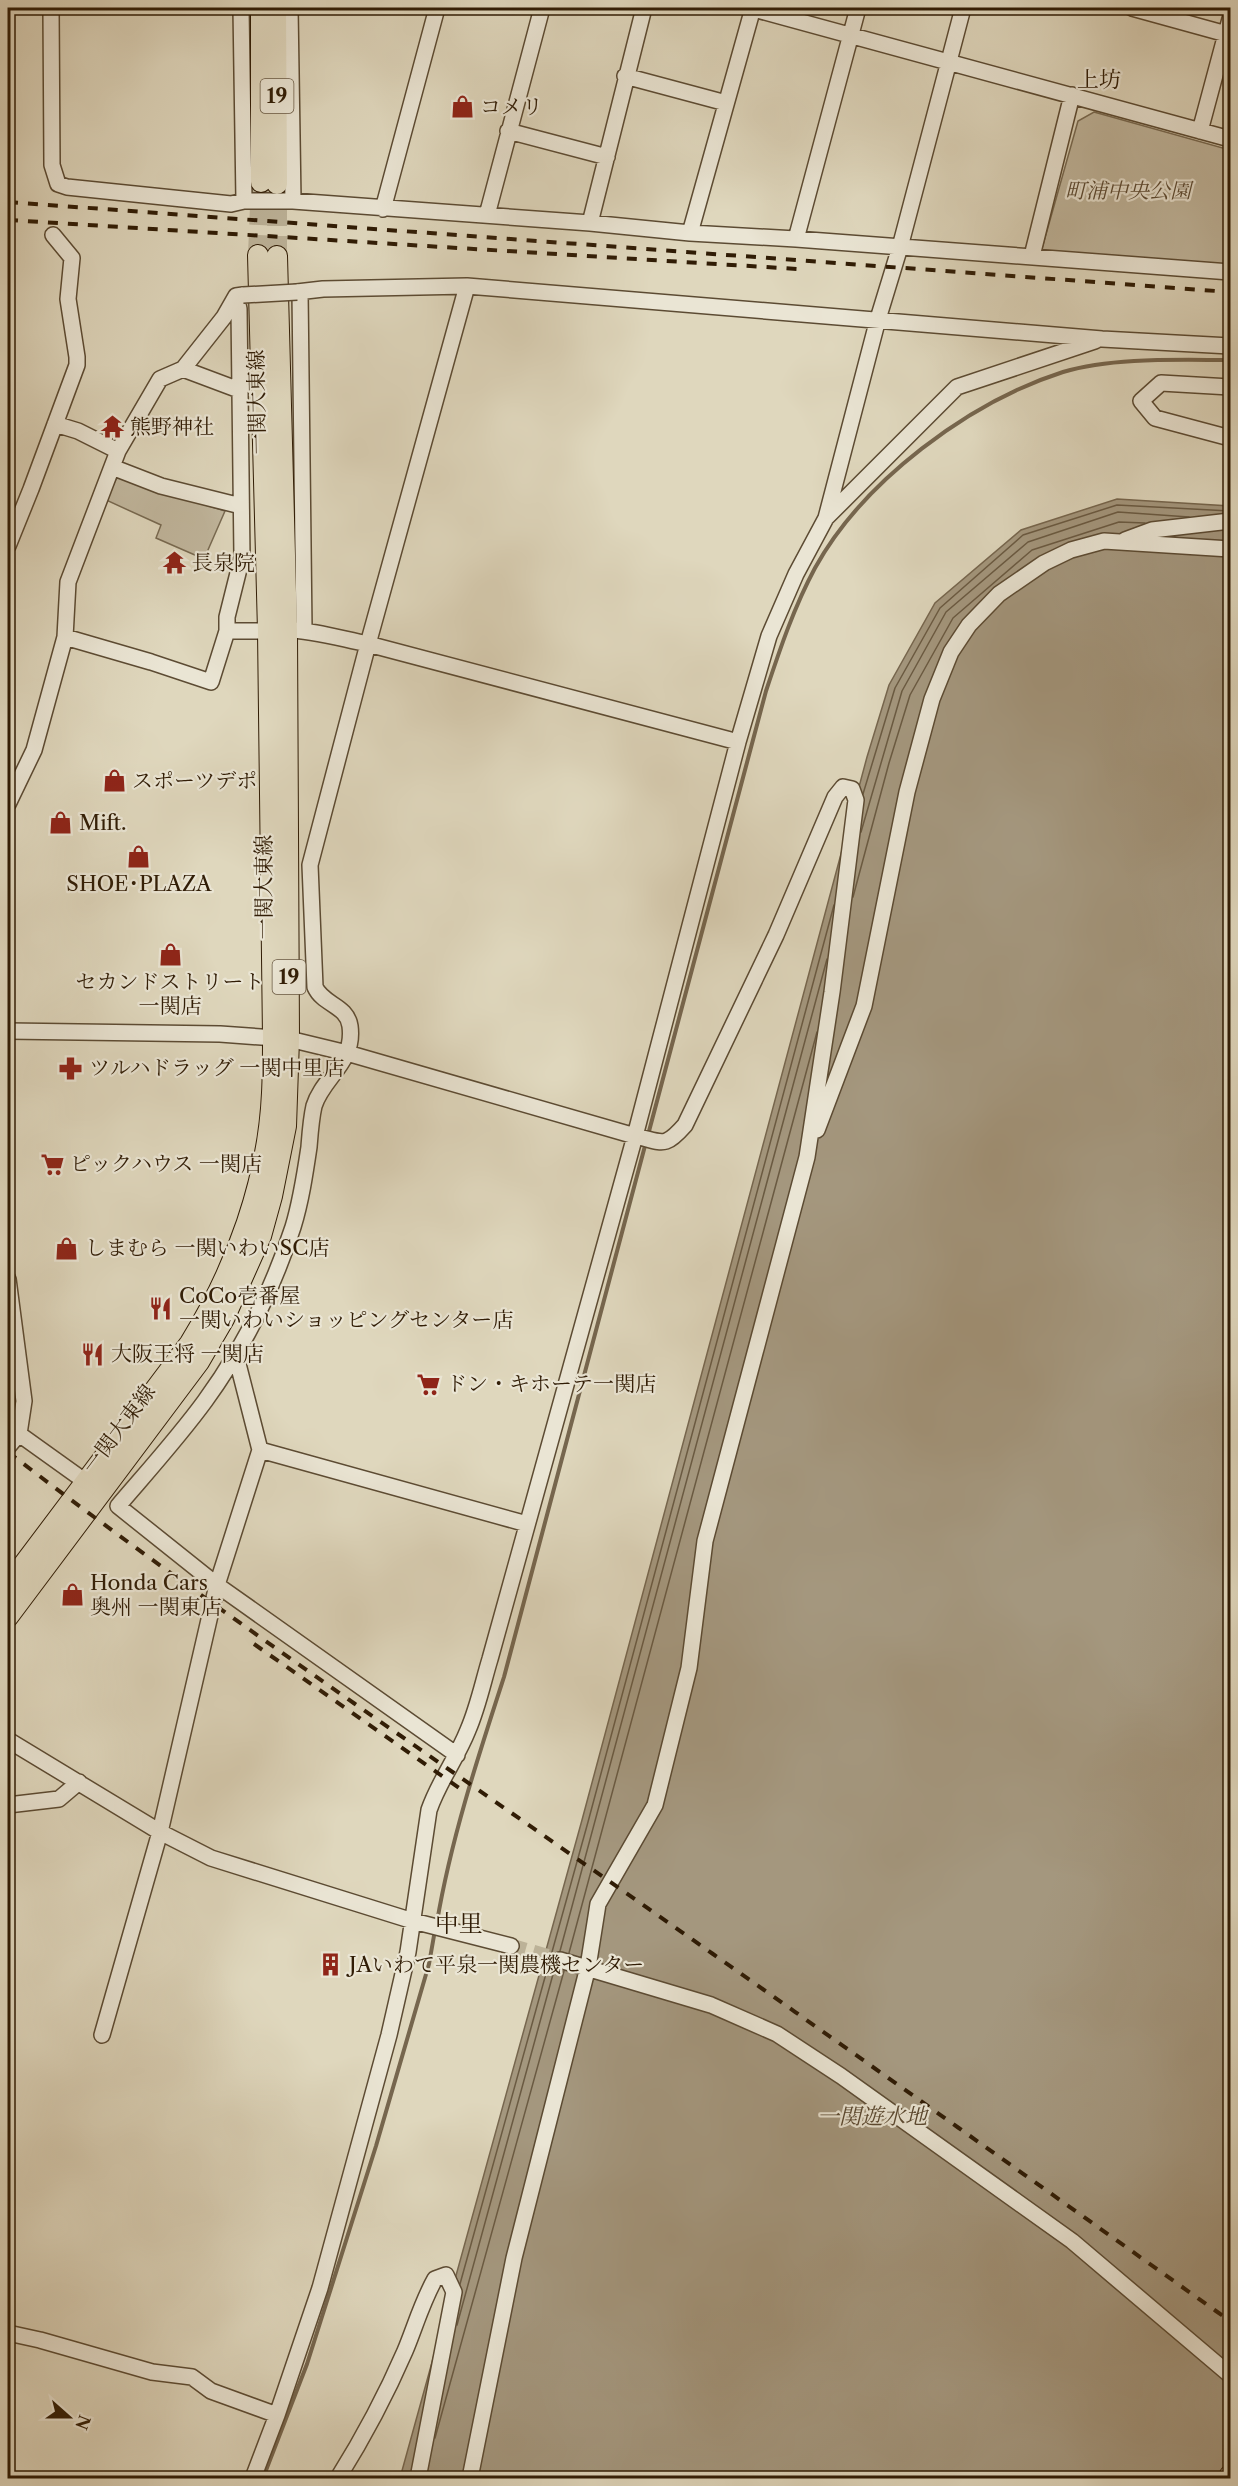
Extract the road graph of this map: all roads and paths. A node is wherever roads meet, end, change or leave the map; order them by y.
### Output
1 (51, 8) edge
2 (241, 8) edge
3 (261, 8) edge
4 (276, 8) edge
5 (290, 8) edge
6 (437, 8) edge
7 (542, 8) edge
8 (644, 8) edge
9 (752, 8) edge
10 (858, 8) edge
11 (963, 8) edge
12 (1132, 8) edge
13 (1229, 29) edge
14 (850, 36) junction
15 (948, 63) junction
16 (625, 76) junction
17 (1072, 95) junction
18 (726, 103) junction
19 (508, 131) junction
20 (1200, 131) junction
21 (1230, 139) edge
22 (607, 157) junction
23 (244, 201) junction
24 (293, 201) junction
25 (383, 209) junction
26 (488, 215) junction
27 (590, 223) junction
28 (690, 233) junction
29 (53, 236) dead end
30 (796, 238) junction
31 (900, 247) junction
32 (267, 255) tunnel mouth
33 (1032, 256) junction
34 (1230, 273) edge
35 (466, 286) junction
36 (299, 292) junction
37 (240, 296) junction
38 (878, 319) junction
39 (1102, 339) junction
40 (1230, 346) edge
41 (183, 369) junction
42 (1230, 387) edge
43 (239, 390) junction
44 (55, 424) junction
45 (1230, 438) edge
46 (118, 452) junction
47 (112, 467) junction
48 (241, 506) junction
49 (826, 518) junction
50 (1230, 521) edge
51 (1119, 542) junction
52 (8, 546) edge
53 (1230, 549) edge
54 (286, 630) junction
55 (227, 631) junction
56 (66, 637) junction
57 (368, 644) junction
58 (738, 742) junction
59 (8, 804) edge
60 (8, 1031) edge
61 (281, 1038) junction
62 (347, 1053) junction
63 (638, 1137) junction
64 (807, 1157) junction
65 (8, 1279) edge
66 (236, 1356) junction
67 (19, 1434) junction
68 (8, 1447) edge
69 (260, 1450) junction
70 (86, 1482) junction
71 (527, 1524) junction
72 (8, 1585) edge
73 (217, 1585) junction
74 (8, 1617) edge
75 (8, 1740) edge
76 (457, 1755) junction
77 (79, 1782) junction
78 (8, 1805) edge
79 (160, 1832) junction
80 (413, 1921) junction
81 (512, 1946) tunnel mouth
82 (560, 1960) tunnel mouth
83 (588, 1967) junction
84 (102, 2035) dead end
85 (8, 2333) edge
86 (1230, 2375) edge
87 (277, 2415) junction
88 (1230, 2475) edge
89 (253, 2478) edge
90 (338, 2478) edge
91 (418, 2478) edge
92 (470, 2478) edge
93 (1228, 2478) edge

1 - 23 street
2 - 23 street
3 - 4 main road, 19
5 - 24 street
6 - 25 street
7 - 19 street
8 - 16 street
9 - 14 street
9 - 18 street
10 - 14 street
11 - 15 street
12 - 13 street
13 - 20 street
14 - 15 street
14 - 30 street
15 - 17 street
15 - 31 street
16 - 18 street
16 - 22 street
17 - 20 street
17 - 33 street
18 - 28 street
19 - 22 street
19 - 26 street
20 - 21 street
22 - 27 street
23 - 24 street
24 - 25 street
25 - 26 street
26 - 27 street
27 - 28 street
28 - 30 street
29 - 44 street
30 - 31 street
31 - 33 street
31 - 38 street
32 - 54 main road, 一関大東線 / 19
33 - 34 street
35 - 36 street
35 - 38 street
35 - 57 street
36 - 37 street, bridge
36 - 54 street
37 - 41 street
37 - 43 street
38 - 39 street
38 - 49 street
39 - 40 street
39 - 49 street
41 - 43 street
41 - 46 street
42 - 45 street
43 - 48 street
44 - 46 street
44 - 52 street
46 - 47 street
47 - 48 street
47 - 56 street
48 - 55 street
49 - 58 street
50 - 51 street
51 - 53 street
51 - 64 street
54 - 55 street
54 - 57 street
54 - 61 main road, 一関大東線 / 19
55 - 56 street
56 - 59 street
57 - 58 street
57 - 62 street
58 - 63 street
60 - 61 street
61 - 62 street
61 - 70 main road, 一関大東線 / 19
61 - 74 main road, 一関大東線 / 19
62 - 63 street
62 - 66 street
63 - 64 street
63 - 71 street
64 - 83 street
65 - 67 street
66 - 69 street
66 - 73 street
67 - 68 street
67 - 70 street
69 - 71 street
69 - 73 street
70 - 72 main road, 一関大東線 / 19
71 - 76 street
73 - 76 street
73 - 79 street
75 - 77 street
76 - 80 street
77 - 78 street
77 - 79 street
79 - 80 street
79 - 84 street
80 - 81 street
80 - 87 street
82 - 83 street
83 - 86 street
83 - 92 street
85 - 87 street
87 - 89 street
88 - 93 main road
90 - 91 street

